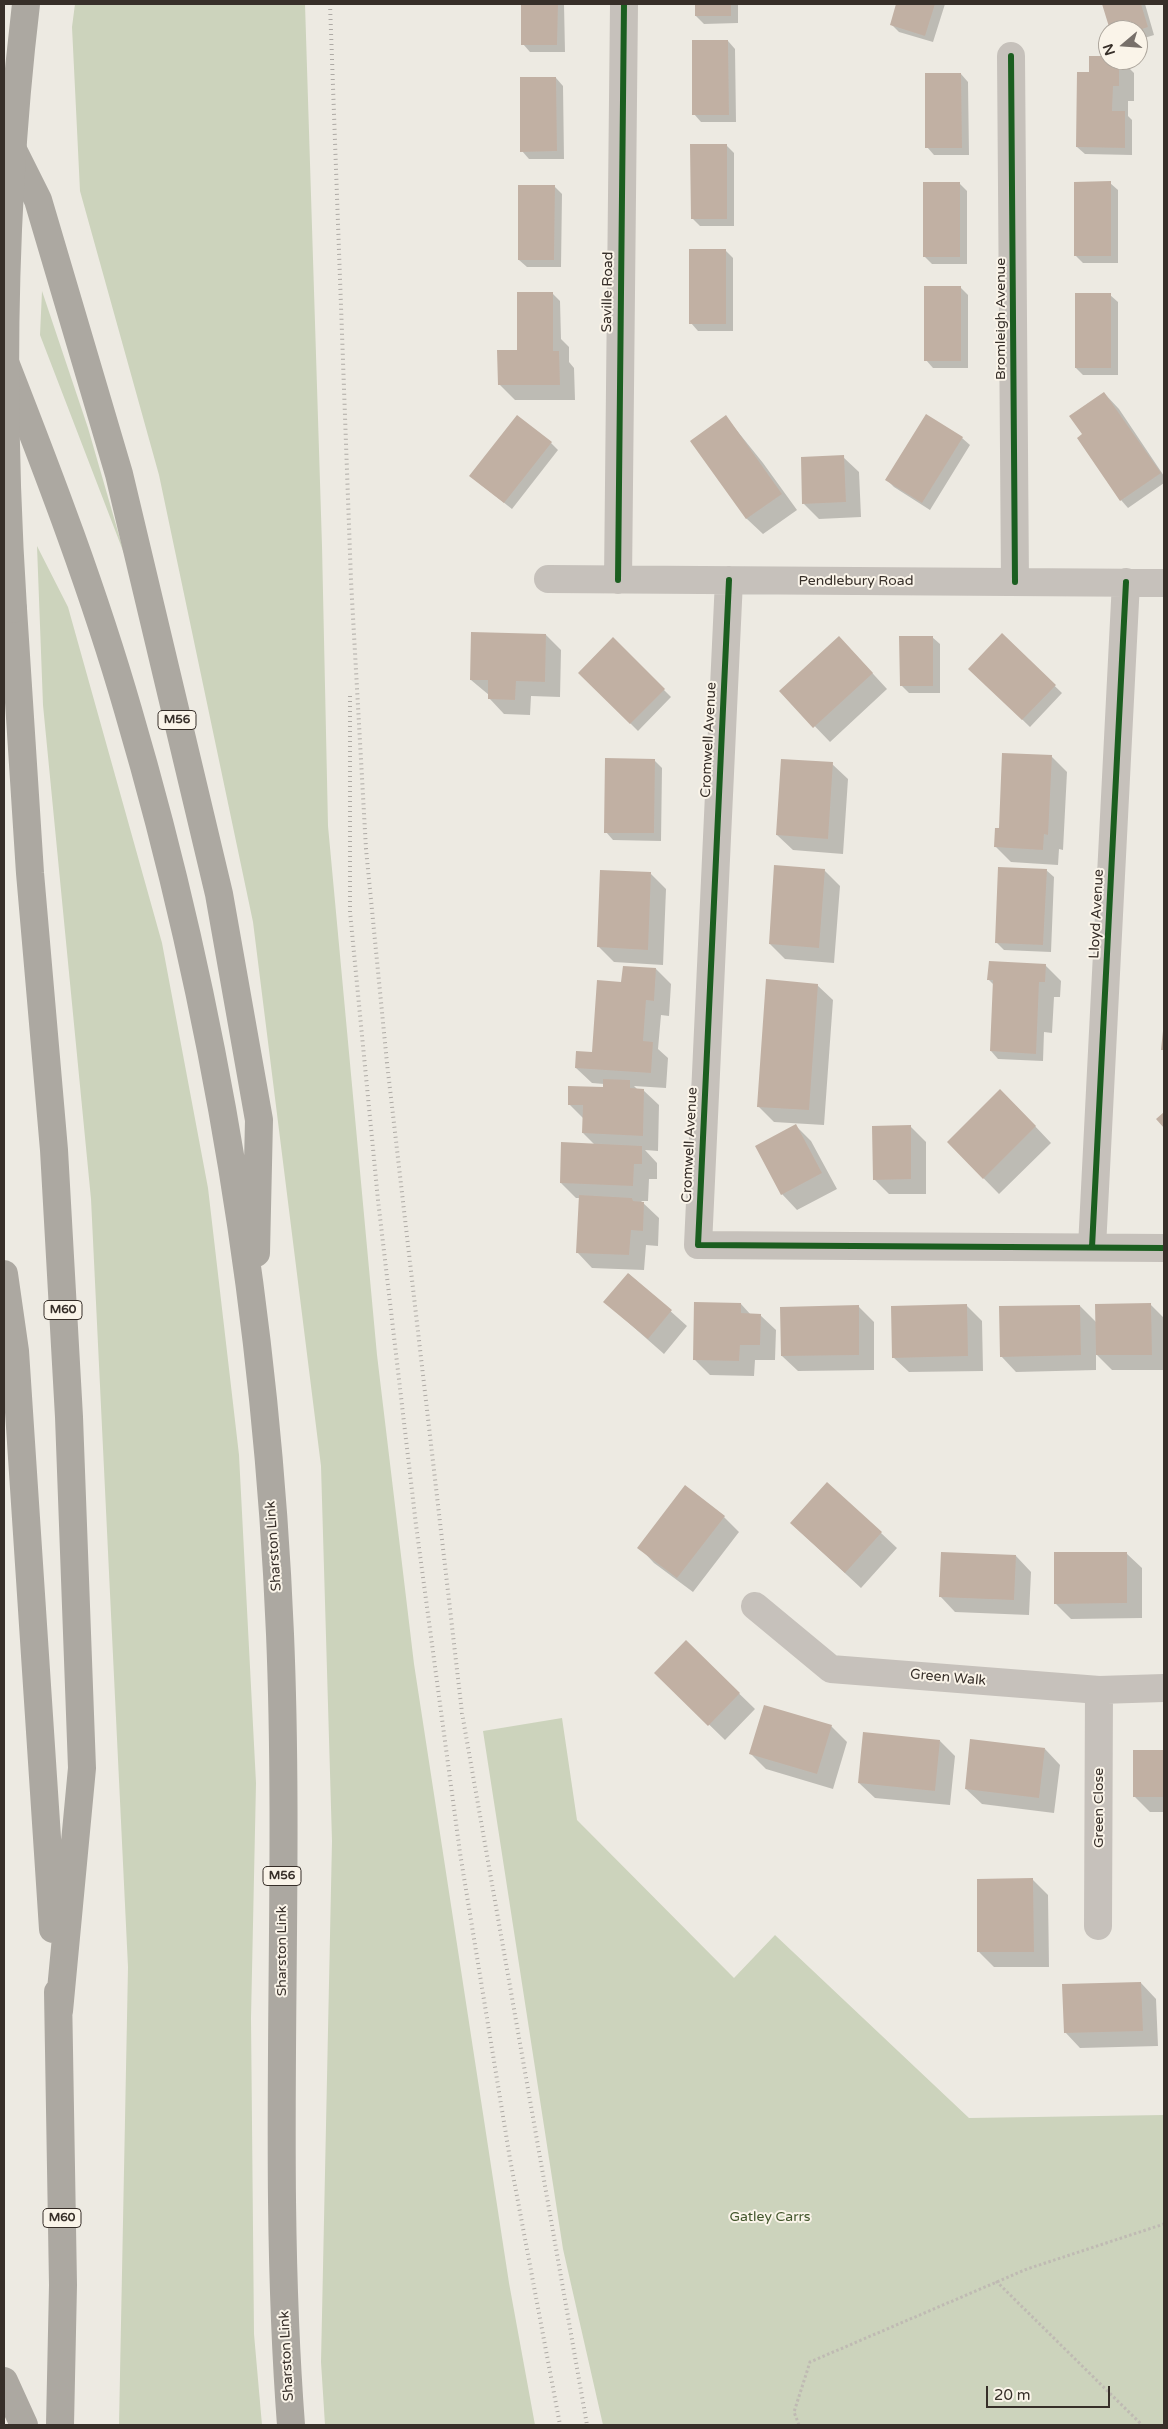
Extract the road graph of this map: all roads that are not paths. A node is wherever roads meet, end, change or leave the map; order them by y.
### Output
1 (26, 4) edge
2 (624, 4) edge
3 (1012, 56) dead end
4 (4, 131) edge
5 (4, 358) edge
6 (548, 579) dead end
7 (618, 580) junction
8 (729, 580) junction
9 (1015, 582) junction
10 (1126, 582) junction
11 (1164, 582) edge
12 (1092, 1248) junction
13 (1164, 1248) edge
14 (4, 1274) edge
15 (255, 1327) junction
16 (755, 1606) dead end
17 (1164, 1688) edge
18 (1099, 1690) junction
19 (1098, 1926) dead end
20 (59, 2011) junction
21 (4, 2381) edge
22 (24, 2425) edge
23 (60, 2425) edge
24 (291, 2425) edge

1 - 20 highway, M60, bridge
2 - 7 street, Saville Road
3 - 9 street, Bromleigh Avenue
4 - 15 highway, M56
5 - 15 highway, M56
6 - 7 street, Pendlebury Road
7 - 8 street, Pendlebury Road
8 - 9 street, Pendlebury Road
8 - 12 street, Cromwell Avenue
9 - 10 street, Pendlebury Road
10 - 11 street, Pendlebury Road
10 - 12 street, Lloyd Avenue
12 - 13 street, Cromwell Avenue
14 - 20 highway, M60
15 - 24 highway, Sharston Link / M56
16 - 18 street, Green Walk
17 - 18 street, Green Walk
18 - 19 street, Green Close
20 - 23 highway, M60
21 - 22 highway

